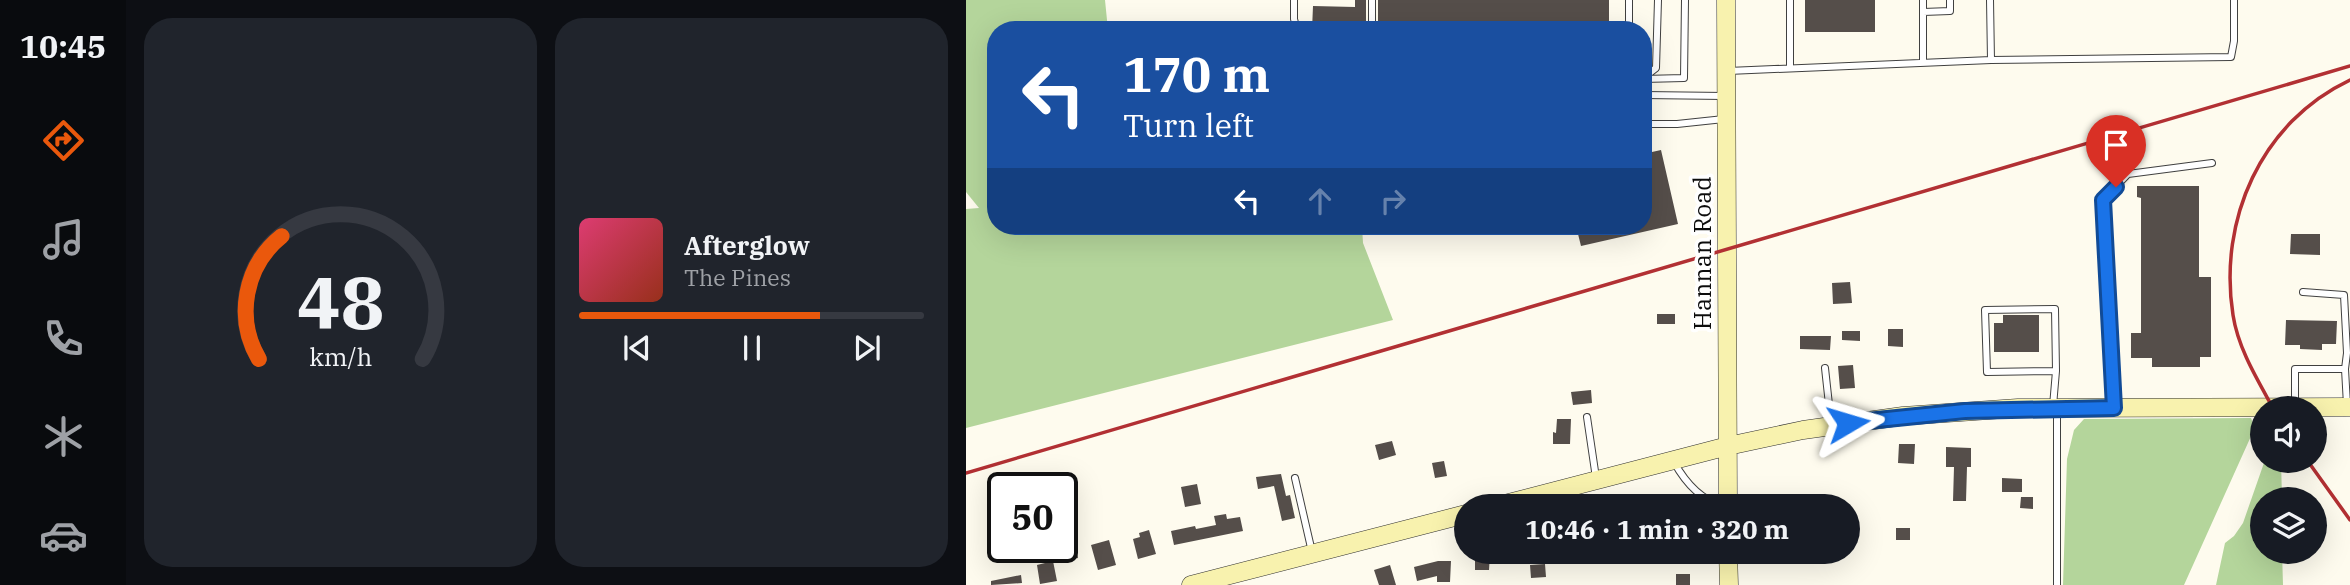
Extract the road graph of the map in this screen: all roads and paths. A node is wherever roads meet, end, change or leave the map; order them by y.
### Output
1 (1294, 0) edge
2 (1372, 0) edge
3 (1629, 0) edge
4 (1658, 0) edge
5 (1685, 0) edge
6 (1726, 0) edge
7 (1790, 0) edge
8 (1923, 0) edge
9 (1950, 0) edge
10 (1990, 0) edge
11 (2234, 0) edge
12 (1923, 12) junction
13 (1295, 21) edge
14 (1372, 21) edge
15 (1629, 21) edge
16 (1991, 60) junction
17 (1923, 62) junction
18 (1790, 68) junction
19 (1652, 71) edge
20 (1726, 71) junction
21 (1652, 79) edge
22 (1652, 95) edge
23 (1726, 96) junction
24 (1726, 119) junction
25 (1652, 124) edge
26 (2212, 163) dead end
27 (2303, 292) dead end
28 (1825, 368) dead end
29 (2345, 369) junction
30 (2056, 371) junction
31 (2295, 396) edge
32 (2250, 407) edge
33 (2327, 407) edge
34 (2348, 407) edge
35 (2055, 408) junction
36 (2114, 408) junction
37 (1587, 417) dead end
38 (1832, 425) junction
39 (1728, 446) junction
40 (1673, 461) junction
41 (1295, 478) dead end
42 (1596, 480) junction
43 (1543, 494) edge
44 (1700, 494) edge
45 (1726, 494) edge
46 (1454, 517) edge
47 (1313, 554) junction
48 (1728, 564) edge
49 (1242, 579) edge
50 (1191, 585) edge
51 (1729, 585) edge
52 (2057, 585) edge

1 - 13 lane
2 - 14 lane
3 - 15 lane
4 - 19 lane
5 - 21 lane
6 - 20 main road, Hannan Road
7 - 18 lane
8 - 12 lane
9 - 12 lane
10 - 16 lane
11 - 16 lane
12 - 17 lane
16 - 17 lane
17 - 18 lane
18 - 20 lane
20 - 23 main road, Hannan Road
22 - 23 lane
23 - 24 main road, Hannan Road
24 - 25 lane
24 - 39 main road, Hannan Road
26 - 36 lane
27 - 29 lane
28 - 38 lane
29 - 31 lane
29 - 34 lane
30 - 30 lane
30 - 35 lane
32 - 36 main road
33 - 34 main road
35 - 36 main road
35 - 38 main road
35 - 52 lane
37 - 42 lane
38 - 39 main road
39 - 40 main road
39 - 45 main road, Hannan Road
40 - 42 main road
40 - 44 lane
41 - 47 lane
42 - 43 main road
46 - 47 main road
47 - 49 main road
48 - 51 main road
49 - 50 main road

